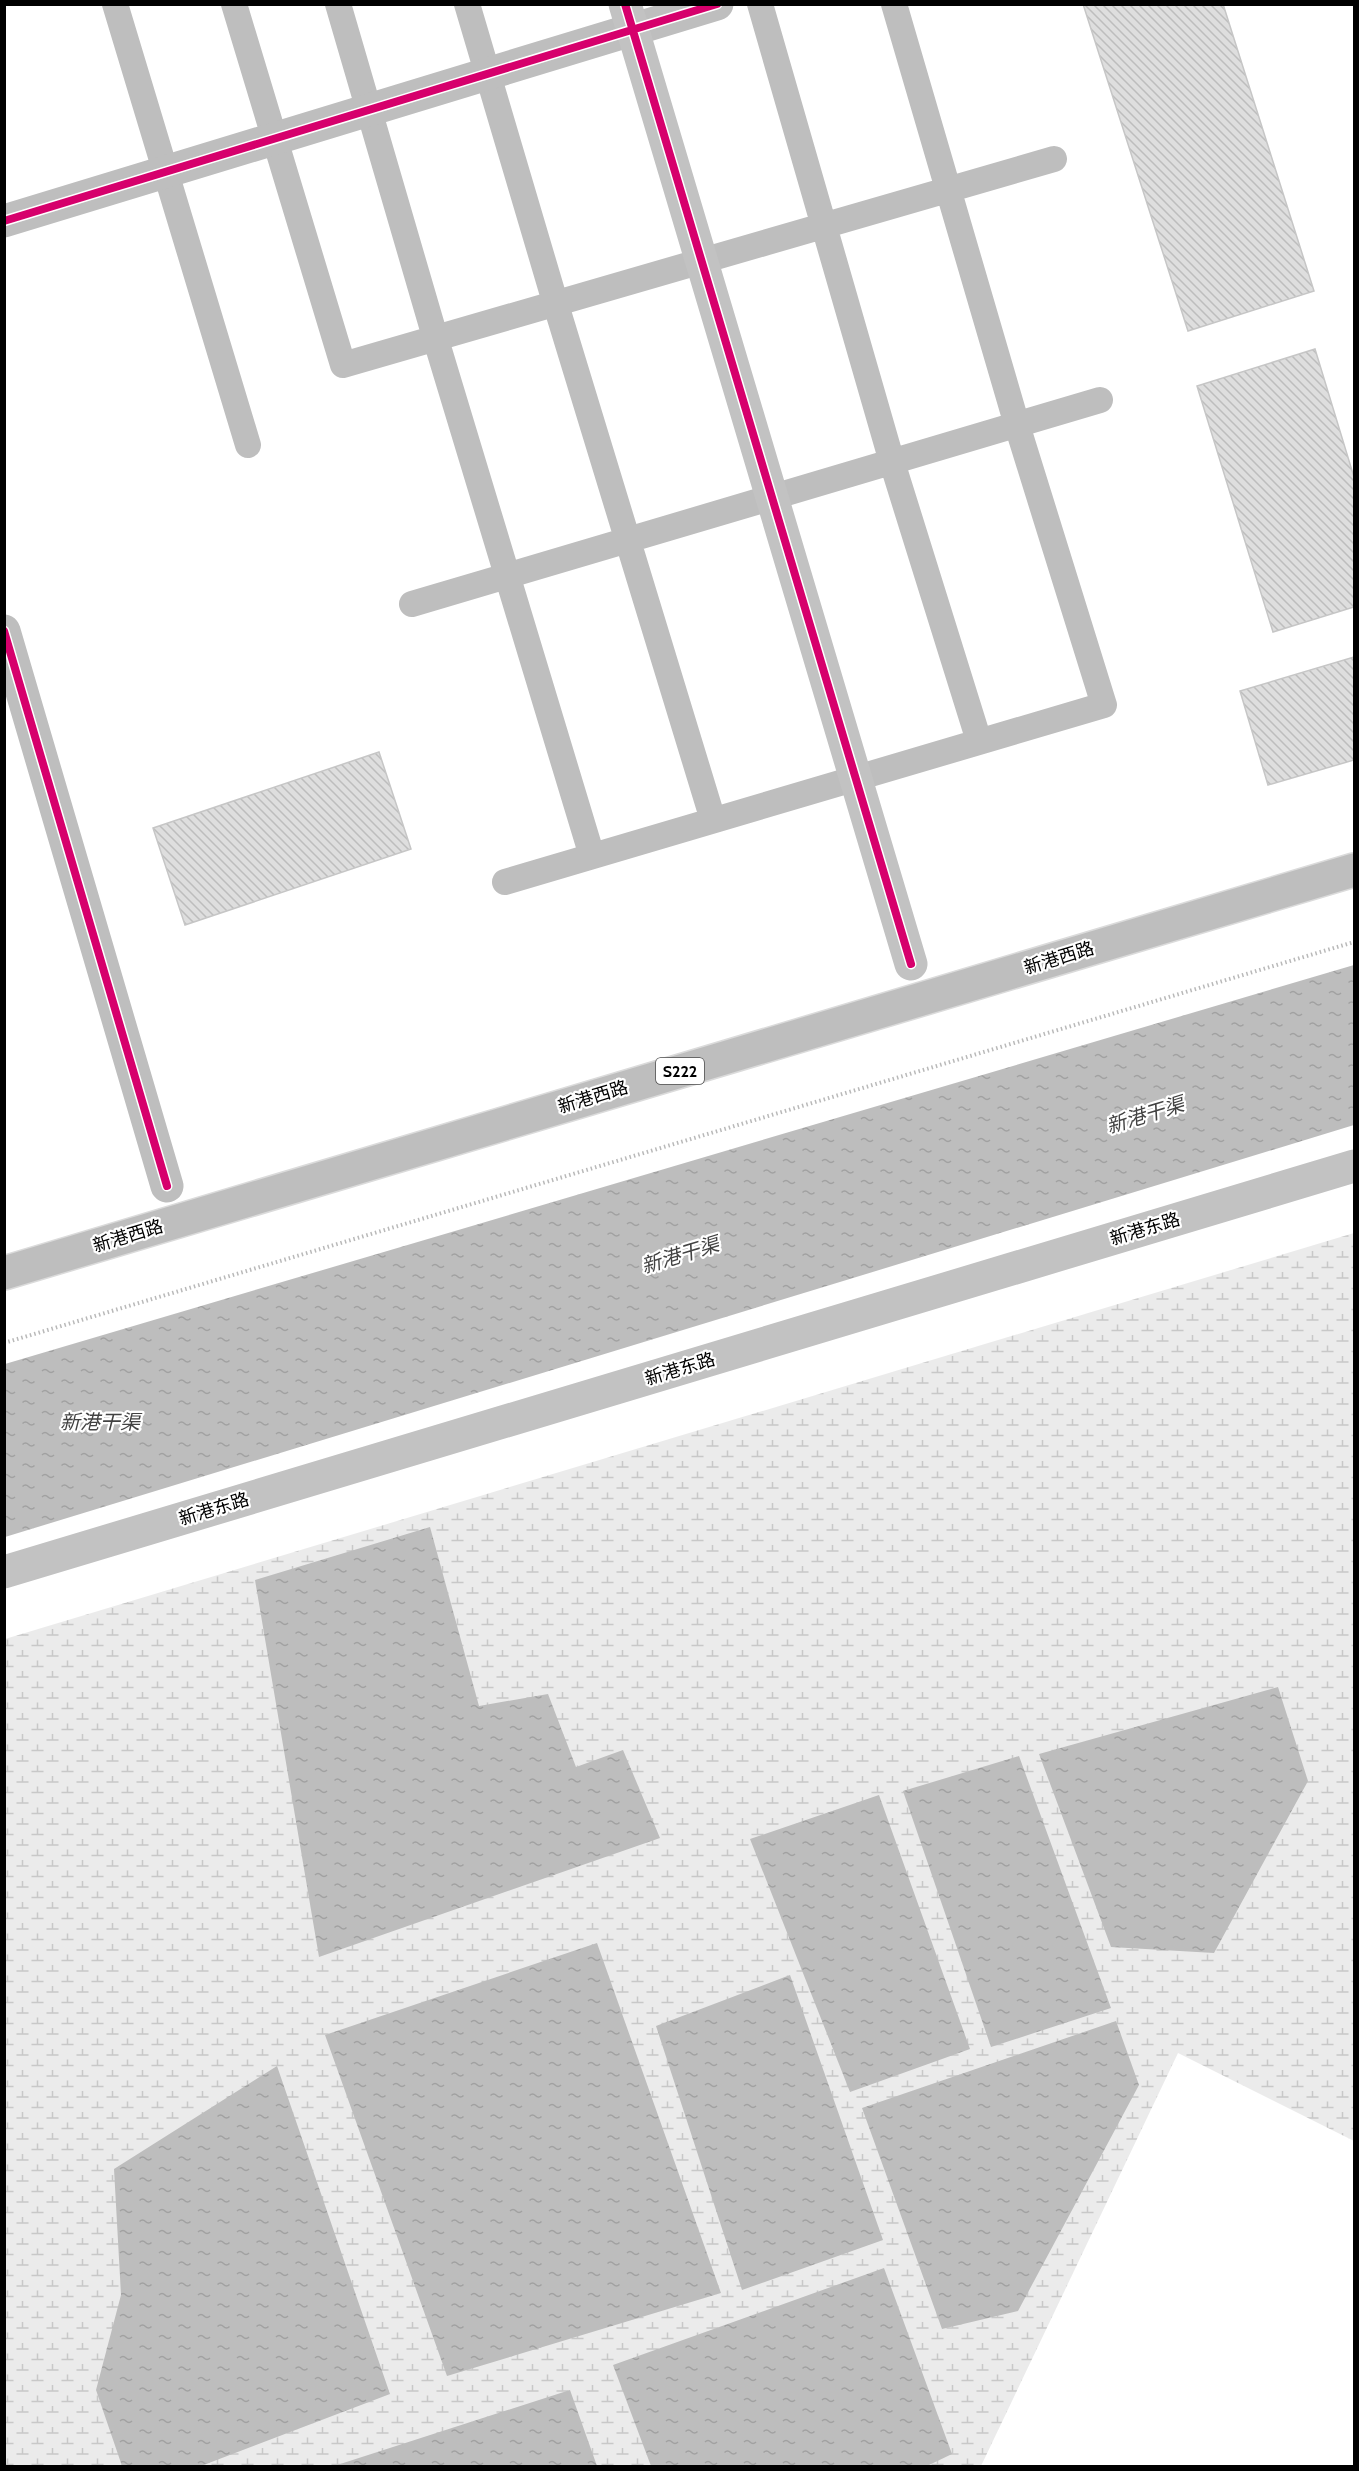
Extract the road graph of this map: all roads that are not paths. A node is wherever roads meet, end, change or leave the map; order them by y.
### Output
1 (115, 4) edge
2 (234, 4) edge
3 (338, 4) edge
4 (467, 4) edge
5 (717, 4) edge
6 (760, 4) edge
7 (894, 4) edge
8 (629, 17) edge
9 (488, 74) junction
10 (369, 110) junction
11 (273, 138) junction
12 (1054, 159) dead end
13 (165, 171) junction
14 (948, 190) junction
15 (4, 221) edge
16 (824, 226) junction
17 (702, 262) junction
18 (556, 305) junction
19 (436, 340) junction
20 (1101, 399) dead end
21 (1017, 425) junction
22 (248, 445) dead end
23 (892, 462) junction
24 (772, 497) junction
25 (628, 540) junction
26 (507, 576) junction
27 (412, 604) dead end
28 (4, 631) edge
29 (979, 741) junction
30 (855, 778) junction
31 (713, 820) junction
32 (592, 856) junction
33 (1354, 870) edge
34 (505, 882) dead end
35 (911, 964) dead end
36 (1354, 1166) edge
37 (167, 1186) dead end
38 (4, 1273) edge
39 (4, 1572) edge

1 - 13 lane
2 - 11 lane
3 - 10 lane
4 - 9 lane
5 - 8 main road
6 - 16 lane
7 - 14 lane
8 - 9 main road
8 - 17 main road
9 - 10 main road
9 - 18 lane
10 - 11 main road
10 - 19 lane
11 - 13 main road
11 - 19 lane
12 - 14 lane
13 - 15 main road
13 - 22 lane
14 - 16 lane
14 - 21 lane
16 - 17 lane
16 - 23 lane
17 - 18 lane
17 - 24 main road
18 - 19 lane
18 - 25 lane
19 - 26 lane
20 - 21 lane
21 - 23 lane
21 - 29 lane
23 - 24 lane
23 - 29 lane
24 - 25 lane
24 - 30 main road
25 - 26 lane
25 - 31 lane
26 - 27 lane
26 - 32 lane
28 - 37 main road
29 - 30 lane
30 - 31 lane
30 - 35 main road
31 - 32 lane
32 - 34 lane
33 - 38 main road, 新港西路 / S222
36 - 39 main road, 新港东路

